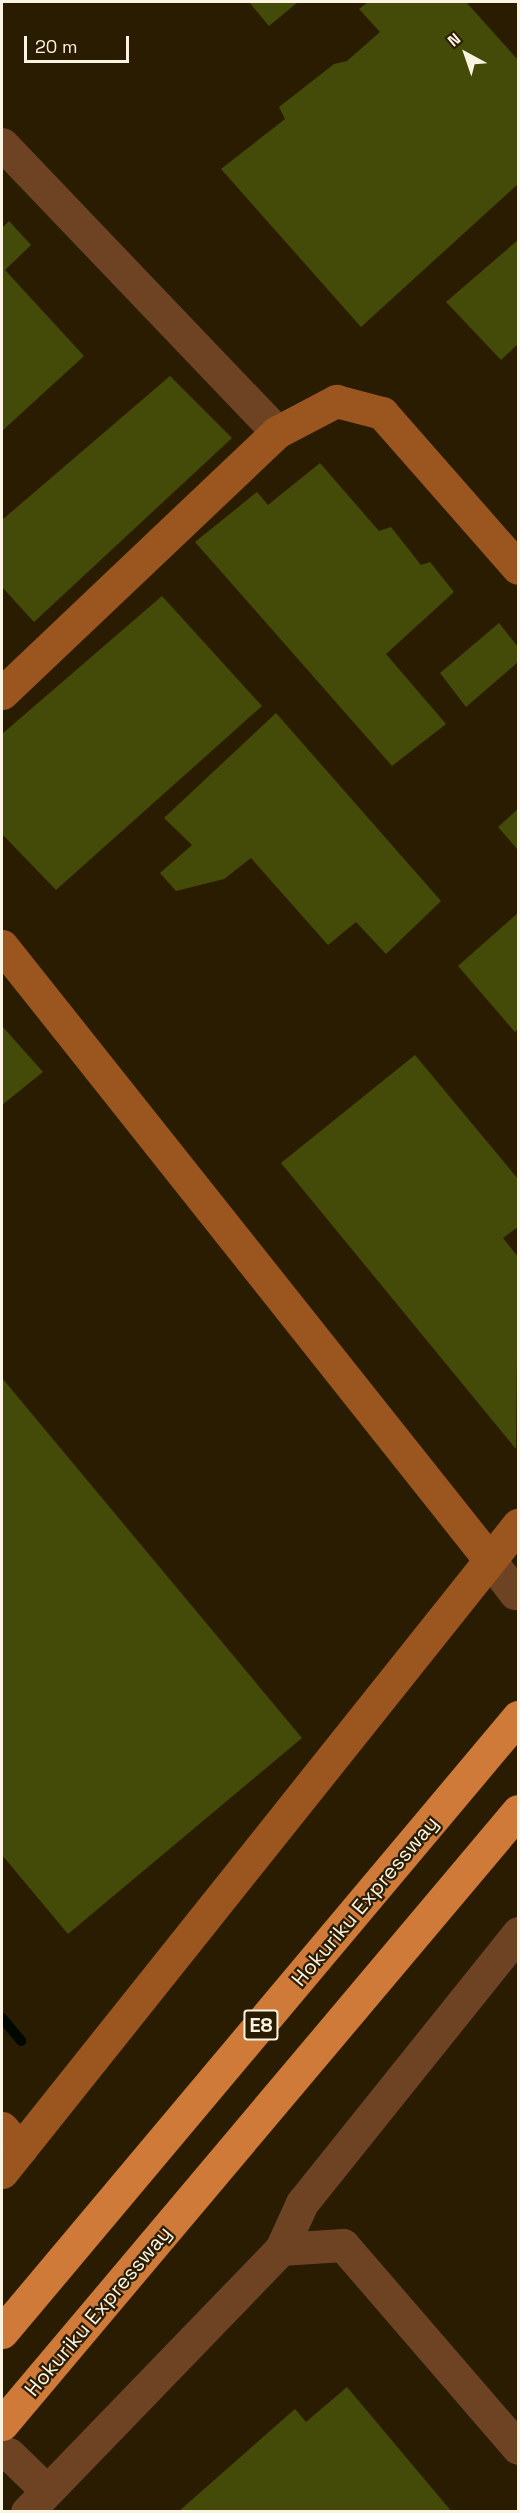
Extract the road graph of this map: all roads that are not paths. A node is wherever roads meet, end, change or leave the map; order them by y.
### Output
1 (2, 144) edge
2 (277, 432) junction
3 (519, 568) edge
4 (2, 693) edge
5 (2, 946) edge
6 (519, 1525) edge
7 (489, 1559) junction
8 (515, 1593) dead end
9 (519, 1717) edge
10 (519, 1811) edge
11 (519, 1933) edge
12 (8, 2150) edge
13 (281, 2249) junction
14 (2, 2332) edge
15 (5, 2439) edge
16 (519, 2448) edge
17 (36, 2501) edge

1 - 2 street
2 - 3 street
2 - 4 street
5 - 7 street
6 - 7 street
7 - 8 street
7 - 12 street
9 - 14 highway, Hokuriku Expressway / E8
10 - 15 highway, Hokuriku Expressway
11 - 13 street
13 - 16 street
13 - 17 street
15 - 17 street

